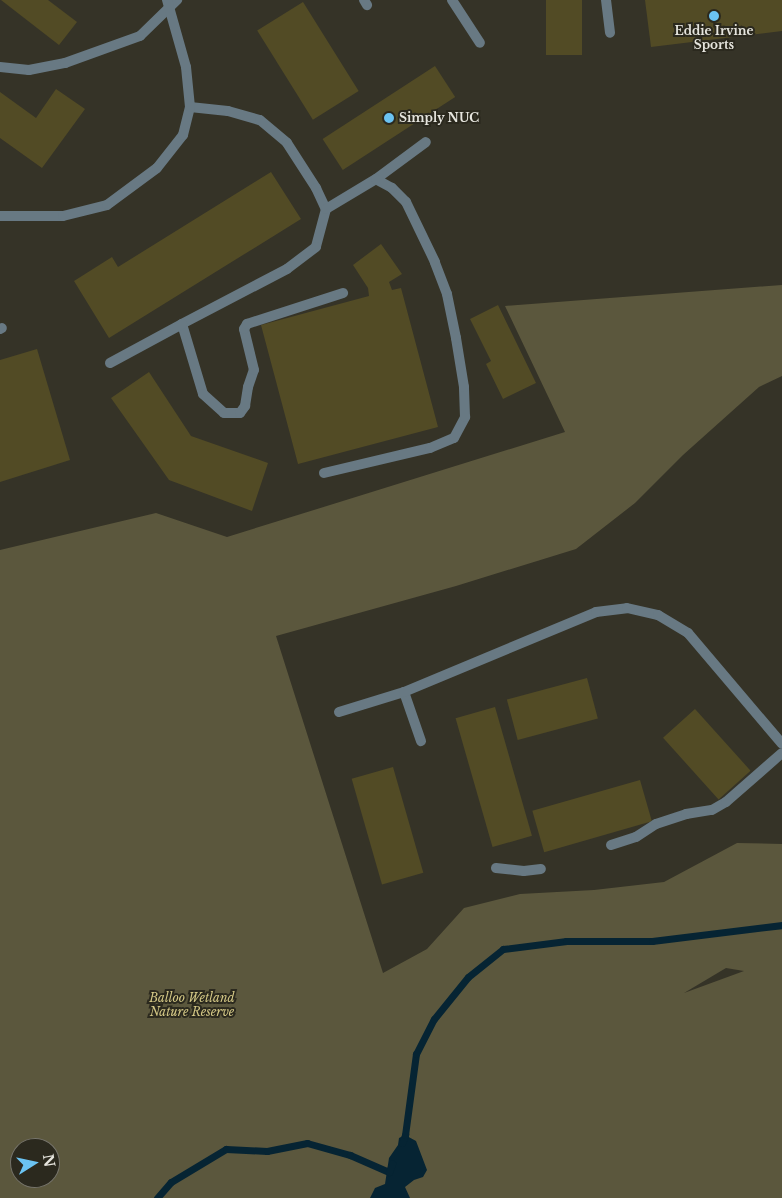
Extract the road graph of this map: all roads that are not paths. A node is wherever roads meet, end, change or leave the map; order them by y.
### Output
1 (452, 0) edge
2 (606, 0) edge
3 (171, 2) edge
4 (610, 33) dead end
5 (480, 43) dead end
6 (0, 67) edge
7 (190, 107) junction
8 (426, 142) dead end
9 (376, 179) junction
10 (326, 209) junction
11 (0, 216) edge
12 (343, 293) dead end
13 (182, 324) junction
14 (110, 363) dead end
15 (324, 473) dead end
16 (404, 692) junction
17 (339, 712) dead end
18 (421, 740) dead end
19 (782, 744) edge
20 (782, 753) edge
21 (611, 845) dead end
22 (496, 868) dead end
23 (541, 869) dead end

1 - 5 street
2 - 4 street
3 - 6 street
3 - 7 street
7 - 10 street
7 - 11 street
8 - 9 street
9 - 10 street
9 - 15 street
10 - 13 street
12 - 13 street
13 - 14 street
16 - 17 street
16 - 18 street
16 - 19 street
20 - 21 street
22 - 23 street

